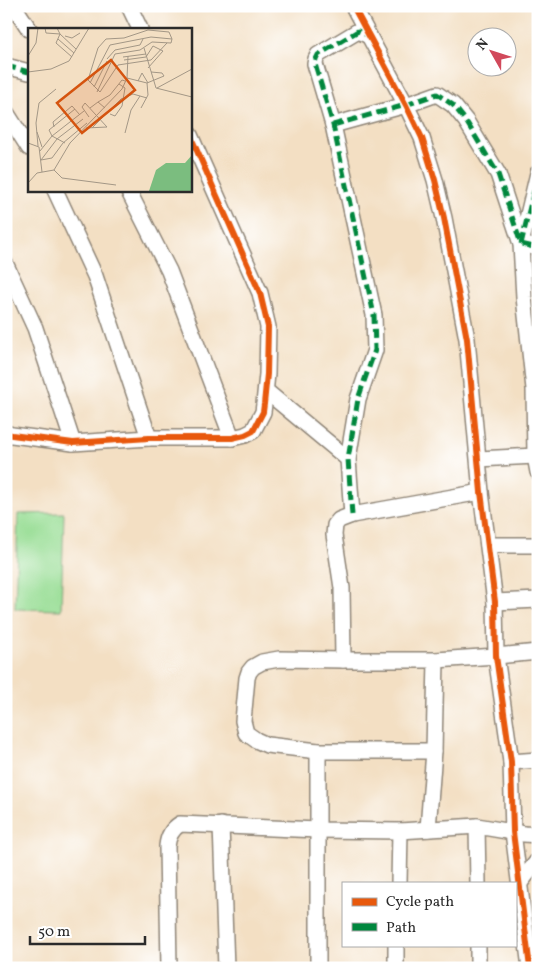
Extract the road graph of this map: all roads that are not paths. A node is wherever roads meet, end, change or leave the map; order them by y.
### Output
1 (14, 6) edge
2 (129, 6) edge
3 (353, 6) edge
4 (28, 28) edge
5 (140, 28) edge
6 (369, 36) junction
7 (6, 66) edge
8 (28, 72) edge
9 (406, 104) junction
10 (6, 112) edge
11 (332, 125) junction
12 (191, 138) edge
13 (28, 146) edge
14 (538, 173) edge
15 (55, 191) edge
16 (129, 191) edge
17 (521, 244) junction
18 (538, 248) edge
19 (6, 265) edge
20 (536, 389) edge
21 (266, 391) junction
22 (6, 433) edge
23 (150, 438) junction
24 (232, 438) junction
25 (73, 443) junction
26 (536, 447) edge
27 (348, 459) junction
28 (478, 459) junction
29 (538, 472) edge
30 (481, 492) junction
31 (352, 515) junction
32 (488, 545) junction
33 (538, 545) edge
34 (538, 600) edge
35 (495, 602) junction
36 (538, 652) edge
37 (496, 656) junction
38 (343, 660) junction
39 (436, 660) junction
40 (318, 751) junction
41 (434, 751) junction
42 (538, 760) edge
43 (511, 762) junction
44 (221, 825) junction
45 (477, 826) junction
46 (428, 829) junction
47 (318, 830) junction
48 (400, 831) junction
49 (513, 832) junction
50 (538, 836) edge
51 (538, 860) edge
52 (399, 882) edge
53 (478, 882) edge
54 (520, 882) junction
55 (396, 946) edge
56 (478, 946) edge
57 (169, 968) edge
58 (226, 968) edge
59 (318, 968) edge
60 (396, 968) edge
61 (478, 968) edge
62 (530, 968) edge

1 - 4 street
2 - 5 street
3 - 6 street
6 - 9 street
6 - 11 street
7 - 8 street
9 - 11 street
9 - 17 street
9 - 28 street
10 - 13 street
11 - 27 street
12 - 21 street
14 - 17 street
15 - 23 street
16 - 24 street
17 - 18 street
17 - 20 street
19 - 25 street
20 - 26 street
21 - 24 street
21 - 27 street
22 - 25 street
23 - 24 street
23 - 25 street
26 - 28 street
26 - 29 street
27 - 31 street
28 - 30 street
30 - 31 street
30 - 32 street
31 - 38 street
32 - 33 street
32 - 35 street
34 - 35 street
35 - 37 street
36 - 37 street
37 - 39 street
37 - 43 street
38 - 39 street
38 - 40 street
39 - 41 street
40 - 41 street
40 - 47 street
41 - 46 street
42 - 43 street
43 - 49 street
44 - 47 street
44 - 57 street
44 - 58 street
45 - 46 street
45 - 49 street
45 - 53 street
46 - 48 street
47 - 48 street
47 - 59 street
48 - 52 street
49 - 50 street
49 - 54 street
51 - 54 street
54 - 62 street
55 - 60 street
56 - 61 street

